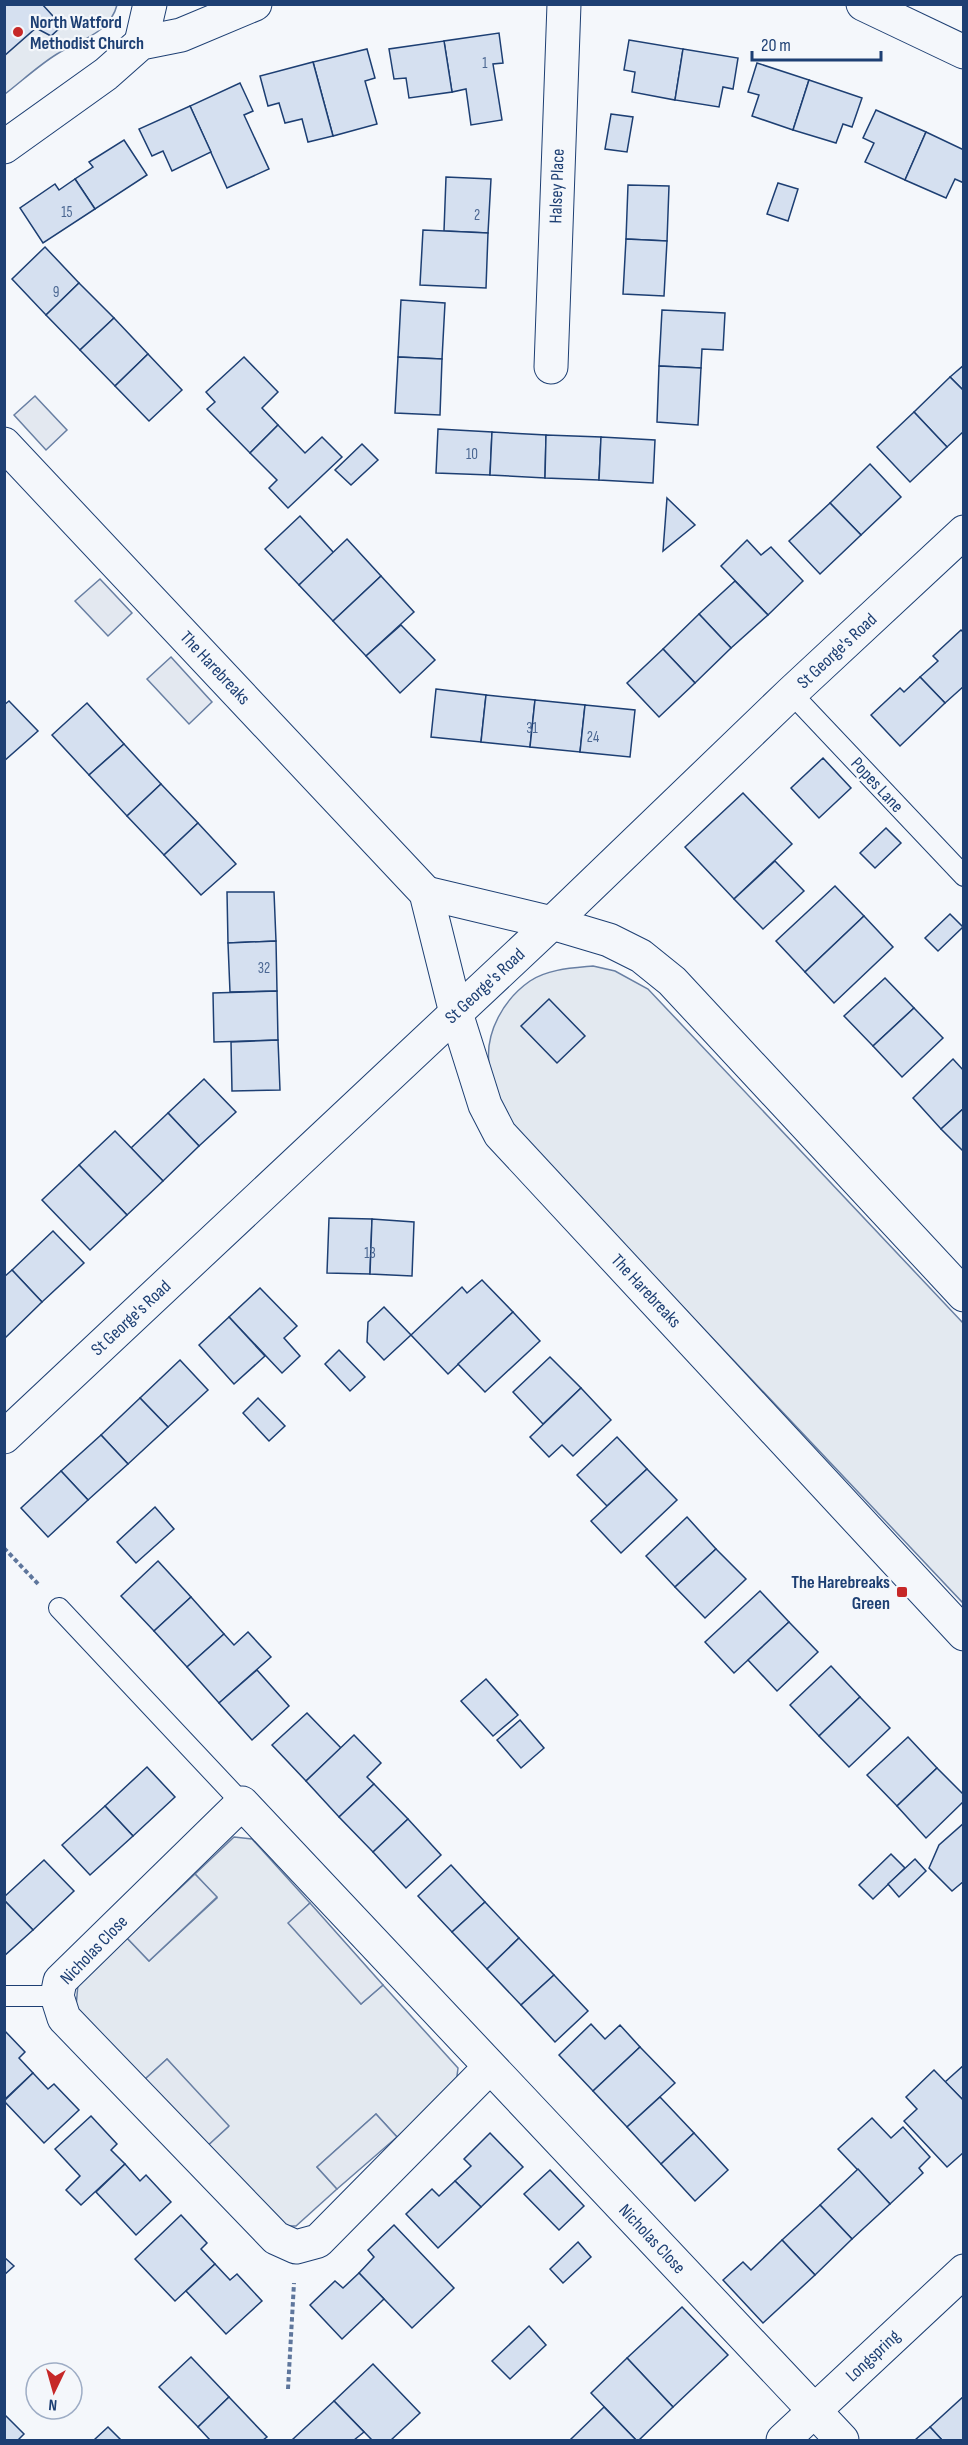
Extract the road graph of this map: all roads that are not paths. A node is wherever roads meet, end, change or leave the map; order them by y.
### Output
1 (150, 4) edge
2 (255, 4) edge
3 (564, 4) edge
4 (864, 4) edge
5 (141, 43) junction
6 (963, 52) edge
7 (4, 147) edge
8 (551, 367) dead end
9 (4, 444) edge
10 (963, 532) edge
11 (791, 693) junction
12 (963, 876) edge
13 (426, 892) junction
14 (552, 923) junction
15 (456, 1013) junction
16 (963, 1295) edge
17 (4, 1437) edge
18 (59, 1608) road end
19 (963, 1634) edge
20 (242, 1803) junction
21 (4, 1996) edge
22 (57, 1996) junction
23 (490, 2067) junction
24 (963, 2271) edge
25 (814, 2411) junction
26 (783, 2440) edge
27 (842, 2440) edge

1 - 5 street
2 - 5 street
3 - 8 street, Halsey Place
4 - 6 street
5 - 7 street
9 - 13 street, The Harebreaks
10 - 11 street, St George's Road
11 - 12 lane, Popes Lane
11 - 14 street, St George's Road
13 - 14 street
13 - 15 street, The Harebreaks
14 - 15 street, St George's Road
14 - 16 street
15 - 17 street, St George's Road
15 - 19 street, The Harebreaks
18 - 20 lane
20 - 22 street, Nicholas Close
20 - 23 street, Nicholas Close
21 - 22 lane
22 - 23 street, Nicholas Close
23 - 25 street, Nicholas Close
24 - 25 street, Longspring
25 - 26 street, Longspring
25 - 27 street, Nicholas Close

